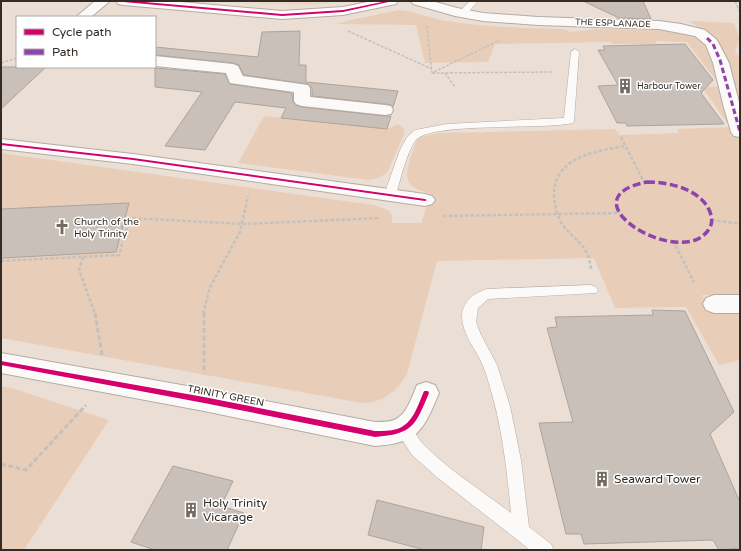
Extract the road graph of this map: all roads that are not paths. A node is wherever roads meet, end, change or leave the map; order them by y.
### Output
1 (103, 1) edge
2 (123, 1) edge
3 (391, 1) edge
4 (474, 1) edge
5 (421, 2) edge
6 (462, 14) junction
7 (84, 16) edge
8 (575, 52) dead end
9 (156, 61) edge
10 (385, 110) dead end
11 (740, 132) edge
12 (1, 144) edge
13 (390, 195) junction
14 (425, 200) dead end
15 (591, 290) road end
16 (714, 304) dead end
17 (740, 304) edge
18 (1, 363) edge
19 (426, 393) dead end
20 (404, 430) junction
21 (521, 532) junction
22 (545, 550) edge

1 - 7 street
2 - 3 street
4 - 6 lane
5 - 6 street, THE ESPLANADE
6 - 11 street, THE ESPLANADE
8 - 13 lane
9 - 10 street
12 - 13 street
13 - 14 street
15 - 21 lane
16 - 17 street
18 - 20 street, TRINITY GREEN
19 - 20 street
20 - 21 lane
21 - 22 lane

